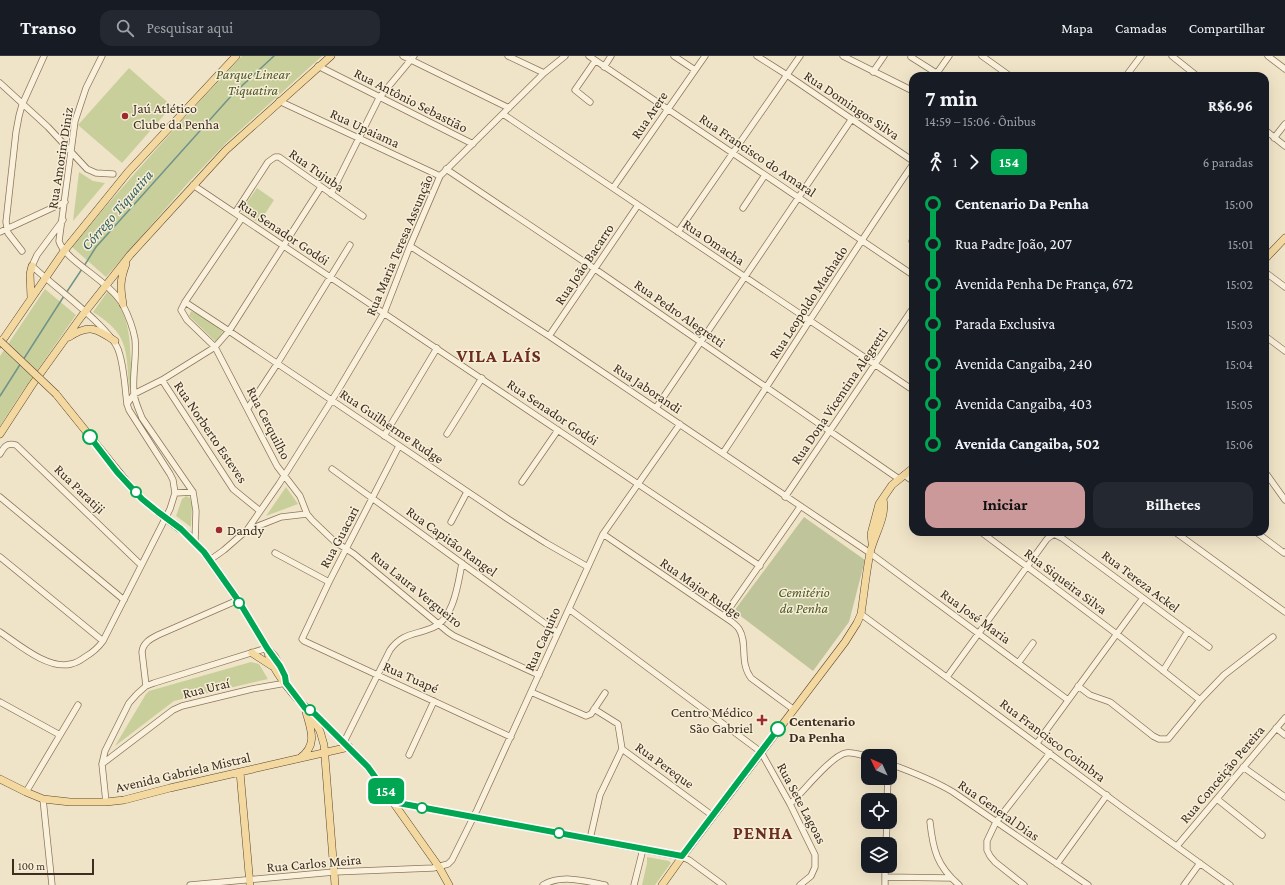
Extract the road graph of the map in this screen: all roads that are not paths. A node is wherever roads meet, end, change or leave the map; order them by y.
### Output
1 (44, 56) edge
2 (102, 56) edge
3 (236, 56) edge
4 (331, 56) edge
5 (403, 56) edge
6 (508, 56) edge
7 (565, 56) edge
8 (589, 56) edge
9 (611, 56) edge
10 (674, 56) edge
11 (705, 56) edge
12 (756, 56) edge
13 (800, 56) edge
14 (843, 56) edge
15 (884, 56) edge
16 (949, 56) edge
17 (982, 56) edge
18 (1141, 56) edge
19 (1172, 56) edge
20 (1268, 56) edge
21 (911, 57) edge
22 (412, 58) edge
23 (595, 61) junction
24 (318, 66) junction
25 (604, 67) junction
26 (1285, 69) edge
27 (695, 70) junction
28 (873, 72) junction
29 (936, 72) edge
30 (940, 72) edge
31 (1004, 72) edge
32 (1129, 72) edge
33 (1192, 72) edge
34 (544, 74) junction
35 (787, 75) junction
36 (0, 83) edge
37 (909, 89) edge
38 (379, 98) junction
39 (279, 101) junction
40 (590, 102) dead end
41 (22, 105) junction
42 (509, 108) junction
43 (668, 109) junction
44 (503, 114) junction
45 (851, 120) junction
46 (1285, 124) edge
47 (1269, 134) edge
48 (360, 138) junction
49 (1274, 138) junction
50 (1284, 143) edge
51 (473, 144) junction
52 (71, 150) junction
53 (733, 152) junction
54 (909, 160) edge
55 (446, 169) junction
56 (909, 169) edge
57 (113, 174) dead end
58 (765, 174) junction
59 (440, 176) junction
60 (193, 185) junction
61 (321, 187) junction
62 (613, 188) junction
63 (331, 194) junction
64 (799, 197) junction
65 (65, 202) junction
66 (638, 205) junction
67 (743, 208) dead end
68 (235, 213) junction
69 (363, 216) dead end
70 (242, 218) junction
71 (63, 220) junction
72 (6, 229) junction
73 (0, 232) edge
74 (678, 232) junction
75 (1285, 238) edge
76 (862, 240) junction
77 (350, 245) dead end
78 (283, 246) junction
79 (410, 246) junction
80 (22, 251) dead end
81 (67, 253) junction
82 (130, 255) junction
83 (1269, 255) edge
84 (32, 266) junction
85 (595, 269) junction
86 (909, 272) edge
87 (1269, 275) edge
88 (330, 277) junction
89 (744, 277) junction
90 (45, 278) junction
91 (104, 284) junction
92 (1285, 287) edge
93 (31, 298) junction
94 (185, 302) junction
95 (123, 304) junction
96 (83, 310) junction
97 (384, 313) junction
98 (909, 314) edge
99 (810, 320) junction
100 (230, 331) junction
101 (549, 336) junction
102 (65, 339) junction
103 (1269, 339) edge
104 (115, 341) junction
105 (701, 342) junction
106 (0, 343) edge
107 (215, 347) junction
108 (437, 348) junction
109 (1285, 351) edge
110 (277, 364) junction
111 (875, 364) junction
112 (482, 378) junction
113 (162, 380) junction
114 (767, 387) junction
115 (909, 387) edge
116 (134, 394) junction
117 (332, 400) junction
118 (127, 404) junction
119 (248, 408) junction
120 (656, 408) junction
121 (680, 424) junction
122 (558, 430) junction
123 (830, 432) junction
124 (0, 434) edge
125 (447, 434) dead end
126 (384, 436) junction
127 (399, 446) junction
128 (723, 452) junction
129 (0, 454) edge
130 (332, 469) dead end
131 (909, 471) edge
132 (284, 476) junction
133 (901, 477) junction
134 (1269, 478) edge
135 (909, 480) edge
136 (522, 482) dead end
137 (637, 483) junction
138 (193, 492) junction
139 (467, 492) junction
140 (175, 493) junction
141 (0, 497) edge
142 (786, 497) junction
143 (373, 499) junction
144 (1285, 500) edge
145 (800, 507) junction
146 (260, 511) junction
147 (307, 514) junction
148 (166, 517) junction
149 (451, 522) dead end
150 (247, 530) junction
151 (603, 534) junction
152 (986, 536) edge
153 (1051, 536) edge
154 (1059, 536) edge
155 (1180, 536) edge
156 (1261, 536) edge
157 (195, 541) junction
158 (347, 549) junction
159 (275, 553) dead end
160 (870, 553) junction
161 (1285, 554) edge
162 (0, 557) edge
163 (210, 560) junction
164 (462, 564) junction
165 (141, 565) junction
166 (760, 566) junction
167 (588, 567) junction
168 (1027, 567) junction
169 (329, 582) junction
170 (1143, 598) junction
171 (124, 600) junction
172 (238, 600) junction
173 (569, 609) junction
174 (1285, 612) edge
175 (861, 614) junction
176 (724, 616) junction
177 (439, 624) junction
178 (1188, 631) junction
179 (0, 632) edge
180 (558, 633) junction
181 (979, 633) junction
182 (1118, 635) junction
183 (1273, 637) dead end
184 (302, 639) joint
185 (103, 641) junction
186 (1033, 643) dead end
187 (1209, 647) dead end
188 (267, 648) junction
189 (252, 653) junction
190 (1018, 662) junction
191 (273, 666) junction
192 (1163, 671) junction
193 (378, 675) junction
194 (539, 675) junction
195 (947, 677) junction
196 (286, 683) junction
197 (146, 686) junction
198 (1078, 686) junction
199 (531, 692) junction
200 (605, 693) dead end
201 (1068, 700) junction
202 (1200, 700) junction
203 (434, 701) junction
204 (0, 702) edge
205 (78, 704) dead end
206 (305, 708) junction
207 (594, 709) junction
208 (793, 709) junction
209 (1285, 718) edge
210 (1276, 728) junction
211 (60, 735) junction
212 (1285, 735) edge
213 (511, 736) junction
214 (1037, 743) junction
215 (347, 744) junction
216 (622, 749) junction
217 (761, 752) junction
218 (325, 753) junction
219 (1050, 753) junction
220 (409, 755) dead end
221 (861, 756) edge
222 (299, 759) junction
223 (102, 764) junction
224 (897, 767) edge
225 (1243, 767) junction
226 (240, 772) junction
227 (0, 779) edge
228 (26, 792) junction
229 (1107, 795) junction
230 (1285, 797) edge
231 (43, 799) junction
232 (1217, 799) junction
233 (106, 802) junction
234 (393, 802) junction
235 (790, 804) junction
236 (713, 816) junction
237 (473, 818) junction
238 (930, 822) dead end
239 (996, 822) junction
240 (1262, 835) dead end
241 (590, 839) junction
242 (1177, 846) junction
243 (643, 849) junction
244 (682, 856) junction
245 (1200, 863) junction
246 (1057, 864) junction
247 (439, 867) junction
248 (334, 872) junction
249 (885, 876) joint
250 (950, 878) junction
251 (250, 882) edge
252 (52, 885) edge
253 (190, 885) edge
254 (335, 885) edge
255 (449, 885) edge
256 (543, 885) edge
257 (605, 885) edge
258 (634, 885) edge
259 (662, 885) edge
260 (723, 885) edge
261 (800, 885) edge
262 (885, 885) edge
263 (959, 885) edge
264 (1024, 885) edge
265 (1088, 885) edge
266 (1184, 885) edge
267 (1230, 885) edge

1 - 41 street
2 - 52 street, Rua Amorim Diniz
3 - 81 main road
4 - 24 main road
5 - 22 street
6 - 34 street
7 - 34 street, Rua Maria Teresa Assunção
8 - 23 street, Rua Francisco do Amaral
9 - 25 street
10 - 27 street
11 - 27 street, Rua Arere
12 - 35 street, Rua Domingos Silva
13 - 35 street
14 - 28 street
15 - 28 street
16 - 30 street
17 - 31 street
18 - 32 street
19 - 33 street
20 - 26 street
21 - 29 street
22 - 38 street
22 - 42 street
23 - 25 street, Rua Francisco do Amaral
23 - 40 street
24 - 38 street, Rua Antônio Sebastião
24 - 39 main road
25 - 43 street, Rua Francisco do Amaral
27 - 43 street, Rua Arere
28 - 37 street
34 - 42 street, Rua Maria Teresa Assunção
35 - 45 street, Rua Domingos Silva
35 - 53 street
36 - 41 street
38 - 48 street
38 - 51 street, Rua Antônio Sebastião
39 - 48 street, Rua Upaiama
39 - 60 main road
41 - 52 street
41 - 72 street
42 - 44 street, Rua Maria Teresa Assunção
43 - 53 street, Rua Francisco do Amaral
43 - 62 street, Rua Arere
44 - 51 street, Rua Maria Teresa Assunção
44 - 62 street, Rua Omacha
45 - 54 street, Rua Domingos Silva
45 - 64 street
46 - 49 street
47 - 49 street
48 - 59 street, Rua Upaiama
48 - 63 street
49 - 50 street
51 - 55 street, Rua Maria Teresa Assunção
52 - 57 street
52 - 65 street, Rua Amorim Diniz
53 - 58 street, Rua Francisco do Amaral
53 - 74 street
55 - 59 street, Rua Maria Teresa Assunção
55 - 85 street, Rua Pedro Alegretti
56 - 76 street, Rua Leopoldo Machado
58 - 64 street, Rua Francisco do Amaral
58 - 67 street
59 - 79 street, Rua Maria Teresa Assunção
60 - 68 street, Rua Senador Godói
60 - 82 main road
61 - 63 street, Rua Tujuba
61 - 68 street, Rua Tujuba
61 - 78 street
62 - 66 street, Rua Omacha
63 - 69 street, Rua Tujuba
64 - 76 street, Rua Francisco do Amaral
64 - 89 street
65 - 71 street, Rua Amorim Diniz
65 - 72 street
66 - 74 street, Rua Omacha
66 - 85 street, Rua João Bacarro
68 - 70 street, Rua Senador Godói
70 - 78 street, Rua Senador Godói
70 - 94 street
71 - 81 street, Rua Amorim Diniz
71 - 84 street, Rua Amorim Diniz
72 - 73 street
72 - 80 street
74 - 89 street, Rua Omacha
75 - 83 main road
76 - 86 street, Rua Francisco do Amaral
76 - 99 street, Rua Leopoldo Machado
77 - 88 street
78 - 88 street, Rua Senador Godói
78 - 100 street
79 - 97 street, Rua Maria Teresa Assunção
79 - 101 street, Rua Jaborandi
81 - 90 main road
81 - 91 street
82 - 91 main road
82 - 95 main road
84 - 90 street
84 - 93 main road
85 - 101 street, Rua João Bacarro
85 - 105 street, Rua Pedro Alegretti
87 - 92 street
88 - 97 street, Rua Senador Godói
88 - 110 street
89 - 99 street, Rua Omacha
89 - 105 street
90 - 93 main road
90 - 96 street
91 - 95 street
91 - 96 main road
93 - 106 main road
94 - 100 street, Rua Guilherme Rudge
94 - 107 street, Rua Cerquilho
95 - 116 street
96 - 102 main road
96 - 104 street
97 - 108 street, Rua Senador Godói
97 - 117 street, Rua Maria Teresa Assunção
98 - 111 street, Rua Dona Vicentina Alegretti
99 - 111 street, Rua Omacha
99 - 114 street, Rua Leopoldo Machado
100 - 107 street
100 - 110 street, Rua Guilherme Rudge
101 - 120 street, Rua Jaborandi
102 - 104 main road
102 - 124 main road
103 - 109 street
104 - 118 street
105 - 114 street, Rua Pedro Alegretti
105 - 120 street
106 - 148 main road, bridge
107 - 113 street
107 - 119 street, Rua Cerquilho
108 - 112 street, Rua Senador Godói
108 - 126 street
110 - 117 street, Rua Guilherme Rudge
110 - 119 street
111 - 115 street, Rua Omacha
111 - 123 street, Rua Dona Vicentina Alegretti
112 - 122 street, Rua Senador Godói
112 - 125 street
113 - 116 street
113 - 146 street, Rua Norberto Esteves
114 - 123 street, Rua Pedro Alegretti
114 - 128 street, Rua Leopoldo Machado
116 - 118 street
116 - 138 street
117 - 126 street, Rua Guilherme Rudge
117 - 132 street, Rua Maria Teresa Assunção
118 - 140 street
119 - 132 street, Rua Cerquilho
120 - 121 street, Rua Jaborandi
121 - 128 street, Rua Jaborandi
121 - 137 street, Rua Caquito
122 - 136 street
122 - 137 street, Rua Senador Godói
123 - 133 street, Rua Pedro Alegretti
123 - 142 street, Rua Dona Vicentina Alegretti
126 - 127 street, Rua Guilherme Rudge
127 - 139 street, Rua Guilherme Rudge
127 - 143 street, Rua Guacari
128 - 142 street, Rua Jaborandi
129 - 165 street, Rua Paratiji
130 - 143 street, Rua Capitão Rangel
131 - 133 main road
132 - 146 street, Rua Maria Teresa Assunção
132 - 147 street, Rua Cerquilho
133 - 135 street
133 - 160 main road
134 - 144 street
137 - 151 street, Rua Caquito
137 - 166 street, Rua Senador Godói
138 - 140 street
138 - 157 street
139 - 149 street
139 - 167 street, Rua Guilherme Rudge
140 - 148 street
141 - 171 street
142 - 145 street, Rua Jaborandi
143 - 158 street, Rua Guacari
143 - 164 street, Rua Capitão Rangel
145 - 160 street, Rua Jaborandi
145 - 166 street
146 - 150 street, Rua Maria Teresa Assunção
147 - 150 street
147 - 158 street, Rua Cerquilho
148 - 157 main road
148 - 165 street
150 - 163 street, Rua Maria Teresa Assunção
151 - 167 street, Rua Caquito
151 - 176 street, Rua Major Rudge
152 - 168 street, Rua Siqueira Silva
153 - 168 street, Rua Tereza Ackel
154 - 170 street, Rua Tereza Ackel
155 - 174 street
156 - 161 street
157 - 163 main road
158 - 169 street, Rua Guacari
158 - 177 street, Rua Laura Vergueiro
159 - 169 street
160 - 175 main road
160 - 181 street, Rua José Maria
162 - 185 street
163 - 172 main road
164 - 177 street
164 - 180 street, Rua Capitão Rangel
165 - 171 street
166 - 176 street
167 - 173 street, Rua Caquito
168 - 181 street
168 - 182 street, Rua Siqueira Silva
169 - 184 street, Rua Guacari
170 - 178 street, Rua Tereza Ackel
170 - 182 street
171 - 185 street
172 - 188 main road
172 - 197 street
173 - 180 street, Rua Caquito
173 - 217 street
175 - 195 street, Rua Francisco Coimbra
175 - 208 main road
176 - 208 street, Rua Major Rudge
177 - 193 street
177 - 194 street, Rua Laura Vergueiro
178 - 187 street, Rua Tereza Ackel
178 - 192 street
179 - 185 street
180 - 194 street, Rua Caquito
181 - 190 street, Rua José Maria
181 - 195 street
182 - 192 street, Rua Siqueira Silva
182 - 198 street
183 - 202 street
184 - 193 street, Rua Tuapé
186 - 190 street
188 - 189 street
188 - 191 main road
188 - 196 main road
189 - 191 main road
189 - 197 street
190 - 201 street, Rua José Maria
191 - 196 main road
192 - 202 street, Rua Siqueira Silva
193 - 203 street, Rua Tuapé
193 - 215 street
194 - 199 street, Rua Caquito
195 - 214 street, Rua Francisco Coimbra
196 - 206 main road
196 - 223 street, Rua Uraí
197 - 223 street
198 - 201 street
198 - 202 street
199 - 207 street
199 - 213 street, Rua Caquito
200 - 207 street
201 - 214 street
203 - 213 street, Rua Tuapé
203 - 220 street
204 - 211 street
205 - 211 street
206 - 215 main road
206 - 218 main road
206 - 222 main road
207 - 216 street
208 - 217 main road
209 - 210 street, Rua Conceição Pereira
210 - 212 street
210 - 225 street, Rua Conceição Pereira
211 - 228 street
213 - 237 street, Rua Caquito
214 - 219 street, Rua Francisco Coimbra
215 - 218 main road, Avenida Gabriela Mistral
215 - 234 main road
216 - 236 street, Rua Pereque
216 - 241 street, Rua Pereque
217 - 235 street, Rua Sete Lagoas
217 - 236 main road
218 - 222 main road, Avenida Gabriela Mistral
218 - 248 main road
219 - 229 street, Rua Francisco Coimbra
219 - 239 street
221 - 235 street
222 - 226 main road, Avenida Gabriela Mistral
223 - 233 street
224 - 239 street, Rua General Dias
225 - 230 street
225 - 232 street, Rua Conceição Pereira
226 - 233 main road, Avenida Gabriela Mistral
226 - 251 main road
227 - 228 main road, Avenida Gabriela Mistral
228 - 231 main road, Avenida Gabriela Mistral
229 - 242 street, Rua Francisco Coimbra
229 - 246 street
231 - 233 main road, Avenida Gabriela Mistral
231 - 252 street
232 - 240 street
232 - 242 street, Rua Conceição Pereira
234 - 237 street
234 - 247 main road
235 - 261 street, Rua Sete Lagoas
236 - 244 main road
237 - 241 street
237 - 247 street, Rua Caquito
238 - 250 street
239 - 246 street, Rua General Dias
239 - 264 street
241 - 243 street
242 - 245 street, Rua Francisco Coimbra
243 - 244 street
243 - 258 street
244 - 259 main road
244 - 260 street
245 - 266 street
245 - 267 street, Rua Francisco Coimbra
246 - 265 street, Rua General Dias
247 - 248 street, Rua Carlos Meira
247 - 255 main road
248 - 251 street, Rua Carlos Meira
248 - 254 main road
249 - 250 street
249 - 262 street
250 - 263 street
251 - 253 street, Rua Carlos Meira
256 - 257 street

